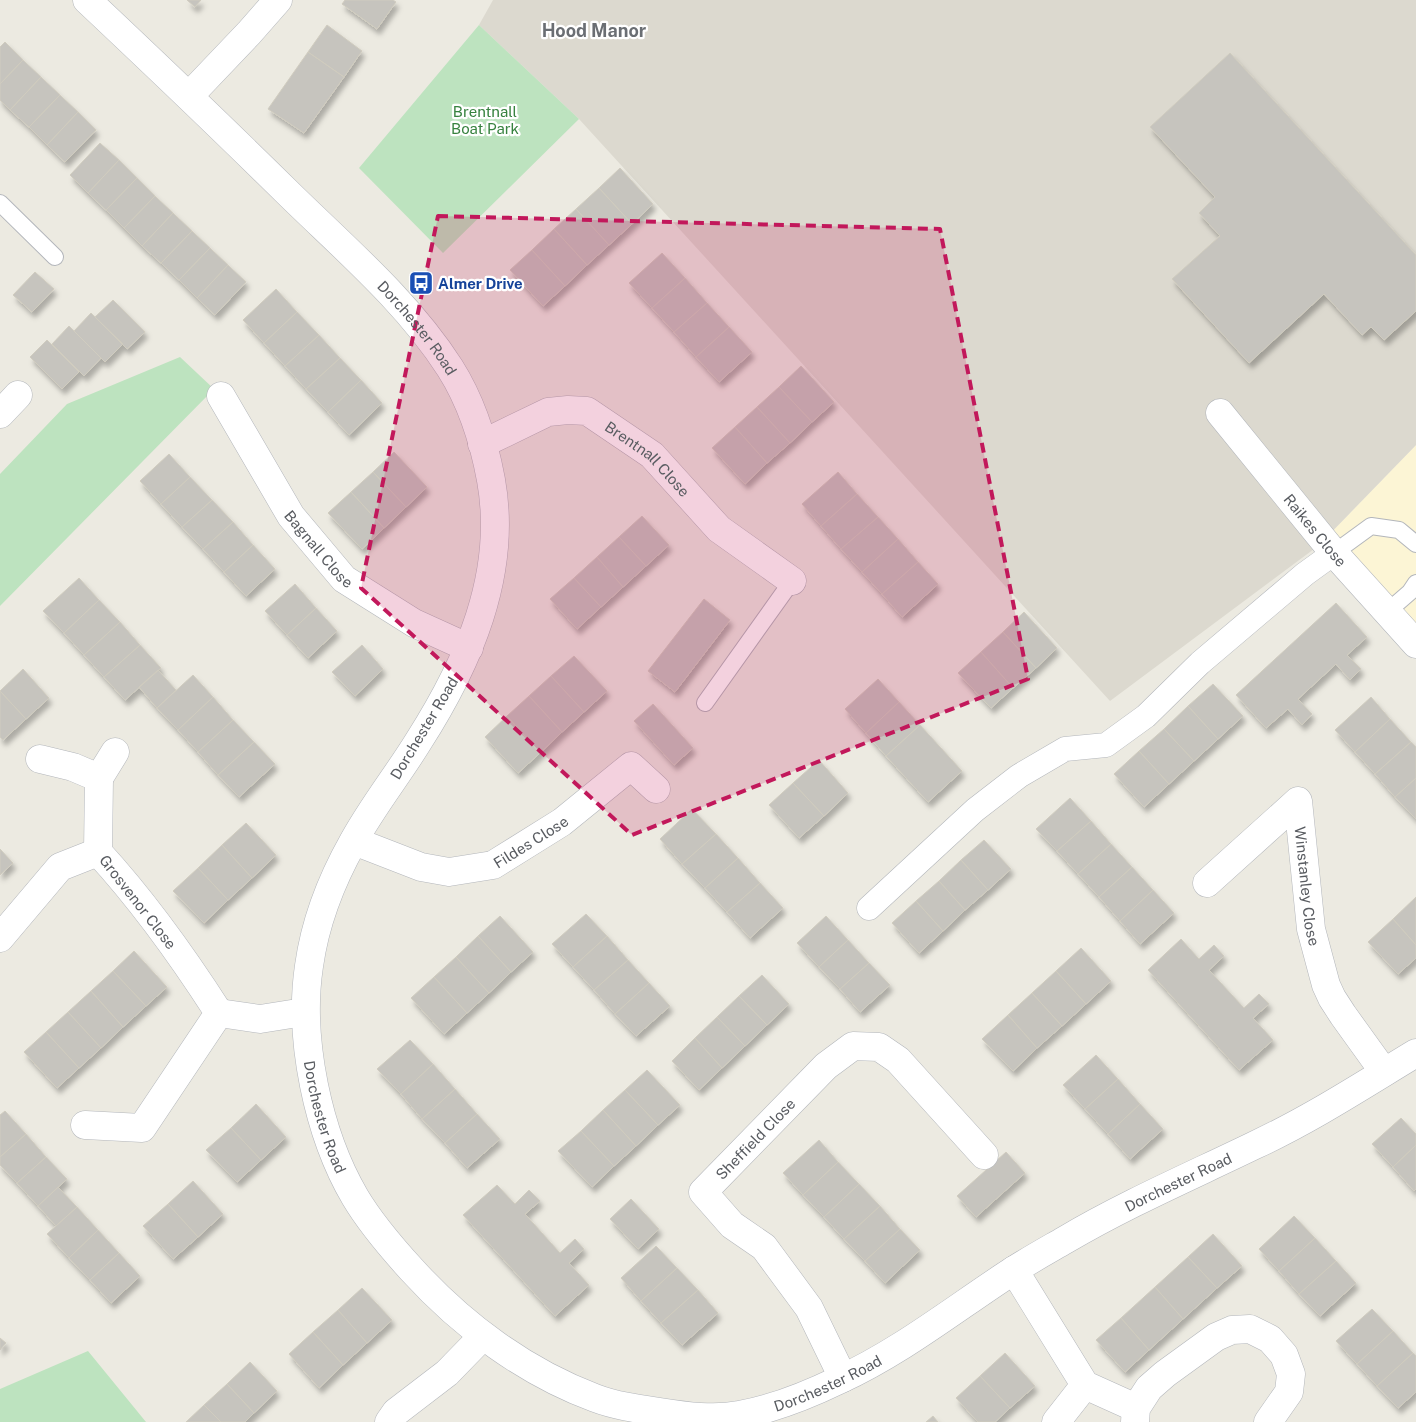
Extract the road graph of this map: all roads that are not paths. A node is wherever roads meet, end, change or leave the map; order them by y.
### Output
1 (87, 0) edge
2 (278, 0) edge
3 (189, 96) junction
4 (0, 203) edge
5 (55, 258) dead end
6 (221, 396) dead end
7 (1220, 412) dead end
8 (482, 444) junction
9 (1416, 544) edge
10 (1334, 553) junction
11 (792, 581) joint
12 (1416, 583) edge
13 (1387, 612) junction
14 (1416, 644) edge
15 (469, 648) junction
16 (704, 703) dead end
17 (115, 752) dead end
18 (40, 760) dead end
19 (99, 778) junction
20 (656, 789) dead end
21 (354, 841) junction
22 (98, 852) junction
23 (1207, 883) dead end
24 (869, 908) dead end
25 (0, 938) edge
26 (304, 1012) junction
27 (219, 1013) junction
28 (1415, 1055) edge
29 (1384, 1072) junction
30 (85, 1125) dead end
31 (984, 1155) dead end
32 (1014, 1270) junction
33 (482, 1336) junction
34 (843, 1378) junction
35 (1085, 1385) junction
36 (1135, 1415) edge
37 (389, 1422) edge
38 (1056, 1422) edge
39 (1268, 1422) edge

1 - 3 street, Dorchester Road
2 - 3 street
3 - 8 street, Dorchester Road
4 - 5 lane
6 - 15 street, Bagnall Close
7 - 10 street, Raikes Close
8 - 11 street, Brentnall Close
8 - 15 street, Dorchester Road
9 - 10 lane
10 - 13 street, Raikes Close
10 - 24 street
11 - 16 lane
12 - 13 lane
13 - 14 street, Raikes Close
15 - 21 street, Dorchester Road
17 - 19 street
18 - 19 street
19 - 22 street, Grosvenor Close
20 - 21 street, Fildes Close
21 - 26 street, Dorchester Road
22 - 25 street
22 - 27 street, Grosvenor Close
23 - 29 street, Winstanley Close
26 - 27 street
26 - 33 street, Dorchester Road
27 - 30 street
28 - 29 street, Dorchester Road
29 - 32 street, Dorchester Road
31 - 34 street, Sheffield Close
32 - 34 street, Dorchester Road
32 - 35 street
33 - 34 street, Dorchester Road
33 - 37 street
35 - 36 street
35 - 38 street
36 - 39 street

